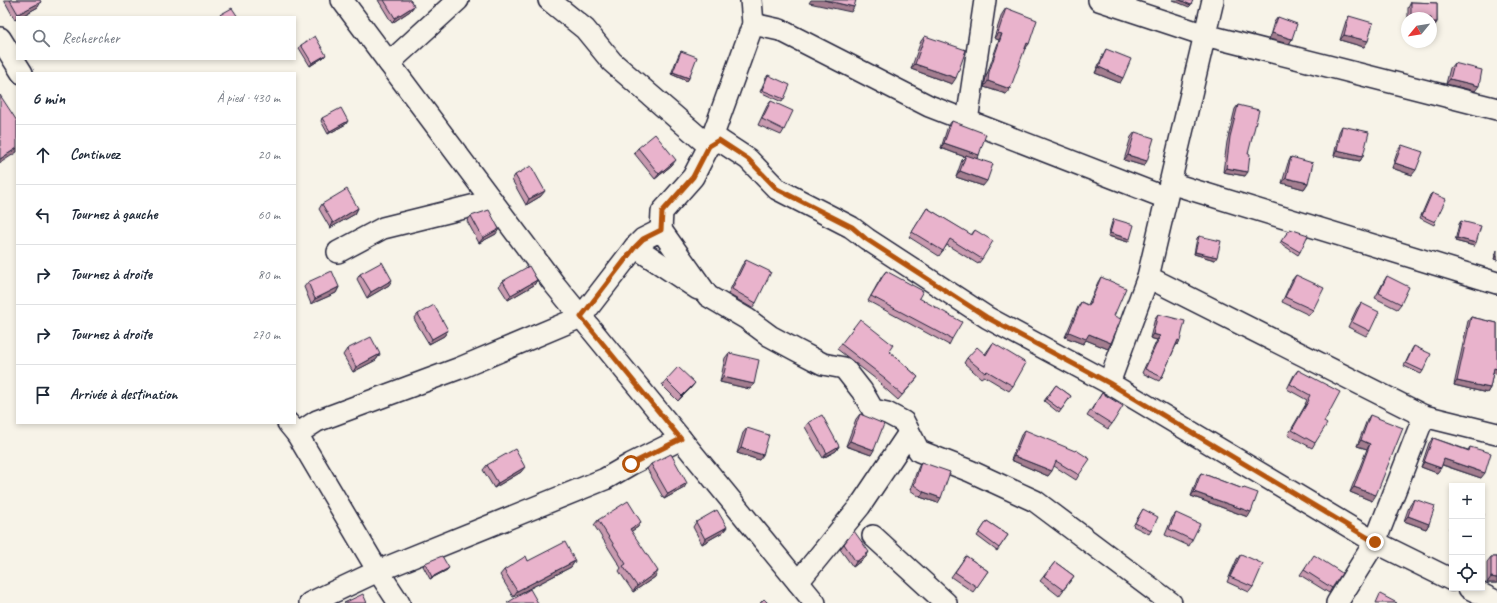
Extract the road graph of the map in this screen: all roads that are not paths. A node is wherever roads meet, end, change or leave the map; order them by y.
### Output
1 (342, 0) edge
2 (458, 0) edge
3 (549, 0) edge
4 (751, 0) edge
5 (985, 0) edge
6 (1099, 0) edge
7 (1213, 0) edge
8 (753, 24) junction
9 (1205, 35) junction
10 (0, 38) edge
11 (389, 63) junction
12 (21, 72) edge
13 (1497, 109) edge
14 (967, 121) junction
15 (709, 146) junction
16 (1168, 190) junction
17 (492, 201) junction
18 (661, 230) junction
19 (635, 247) junction
20 (338, 252) dead end
21 (1148, 277) junction
22 (1497, 283) edge
23 (708, 296) junction
24 (581, 317) junction
25 (1109, 383) junction
26 (1424, 416) junction
27 (293, 429) edge
28 (908, 433) junction
29 (1497, 434) edge
30 (681, 439) junction
31 (873, 536) dead end
32 (1375, 542) junction
33 (378, 571) junction
34 (1449, 579) edge
35 (798, 582) junction
36 (1475, 591) edge
37 (1497, 602) edge
38 (310, 603) edge
39 (399, 603) edge
40 (815, 603) edge
41 (946, 603) edge
42 (1171, 603) edge
43 (1338, 603) edge

1 - 11 street
2 - 11 street
3 - 15 street
4 - 8 street
5 - 14 street
6 - 9 street
7 - 9 street
8 - 14 street
8 - 15 street
9 - 13 street
9 - 16 street
10 - 12 street
11 - 17 street
14 - 16 street
15 - 18 street
15 - 25 street
16 - 21 street
16 - 22 street
17 - 20 street
17 - 24 street
18 - 19 street
18 - 23 street
19 - 23 street
19 - 24 street
21 - 25 street
21 - 26 street
23 - 28 street
24 - 27 street
24 - 30 street
25 - 32 street
26 - 29 street
26 - 32 street
27 - 33 street
28 - 35 street
28 - 42 street
30 - 33 street
30 - 35 street
31 - 41 street
32 - 34 street
32 - 43 street
33 - 38 street
33 - 39 street
35 - 40 street
36 - 37 street

